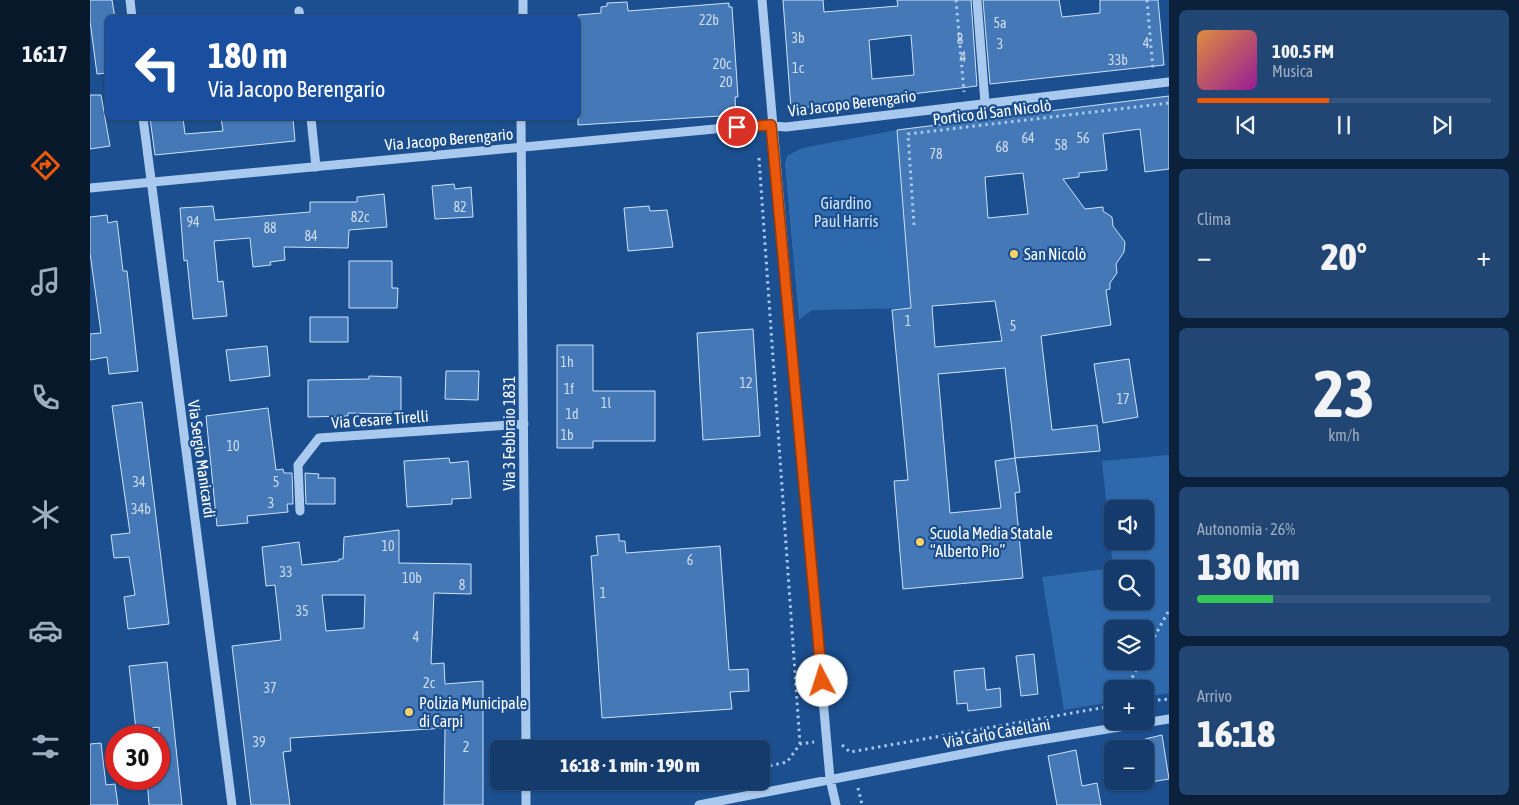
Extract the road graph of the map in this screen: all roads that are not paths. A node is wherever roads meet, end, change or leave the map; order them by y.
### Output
1 (130, 0) edge
2 (523, 0) edge
3 (762, 0) edge
4 (977, 0) edge
5 (132, 15) edge
6 (523, 15) edge
7 (1169, 82) edge
8 (985, 102) junction
9 (143, 120) edge
10 (311, 120) edge
11 (521, 120) edge
12 (771, 125) junction
13 (521, 147) junction
14 (316, 167) junction
15 (150, 182) junction
16 (90, 188) edge
17 (524, 424) junction
18 (300, 511) dead end
19 (1169, 719) edge
20 (526, 740) edge
21 (830, 779) junction
22 (526, 790) edge
23 (232, 805) edge
24 (526, 805) edge
25 (698, 805) edge
26 (836, 805) edge

1 - 5 street
2 - 6 street
3 - 12 street
4 - 8 street
7 - 8 street, Via Jacopo Berengario
8 - 12 street, Via Jacopo Berengario
9 - 15 street, Via Sergio Manicardi
10 - 14 street
11 - 13 street, Via 3 Febbraio 1831
12 - 13 street, Via Jacopo Berengario
12 - 21 street
13 - 14 street, Via Jacopo Berengario
13 - 17 street, Via 3 Febbraio 1831
14 - 15 street, Via Jacopo Berengario
15 - 16 street, Via Jacopo Berengario
15 - 23 street, Via Sergio Manicardi
17 - 18 street, Via Cesare Tirelli
17 - 20 street, Via 3 Febbraio 1831
19 - 21 street, Via Carlo Catellani
21 - 25 street, Via Carlo Catellani
21 - 26 street
22 - 24 street

